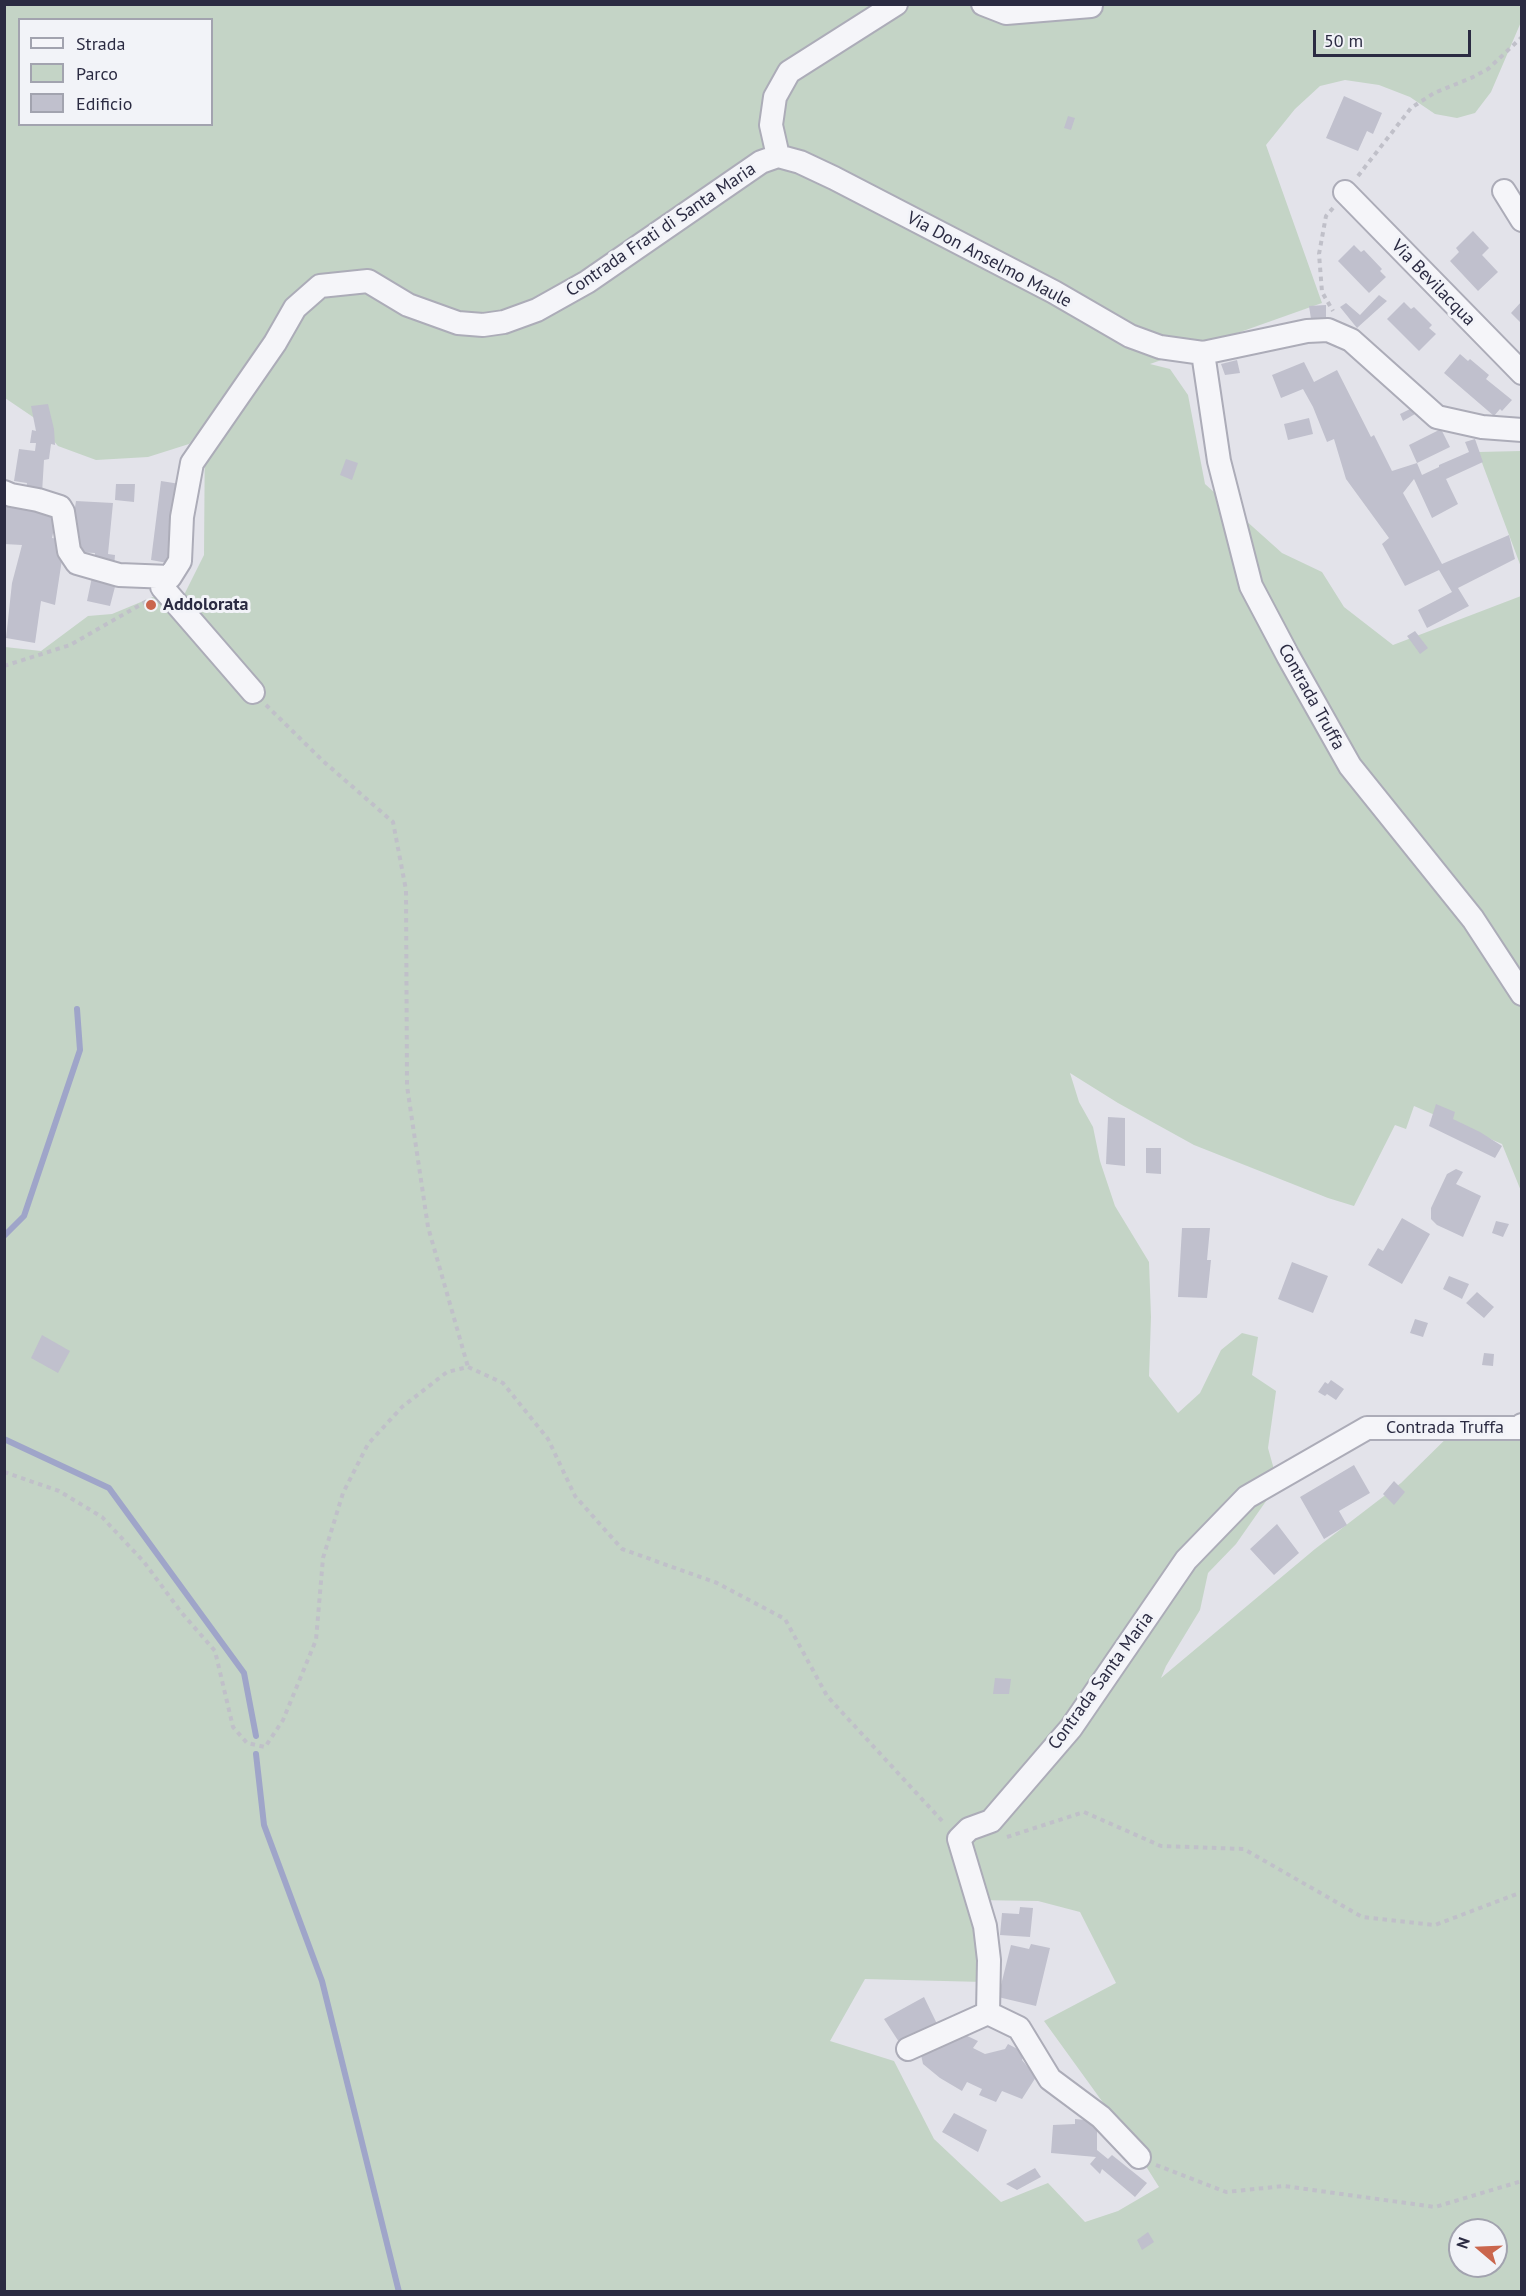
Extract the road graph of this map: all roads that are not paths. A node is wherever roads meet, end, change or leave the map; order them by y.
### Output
1 (896, 4) edge
2 (983, 4) edge
3 (1091, 6) dead end
4 (778, 156) junction
5 (1504, 191) dead end
6 (1345, 192) road end
7 (1521, 220) edge
8 (1203, 353) junction
9 (1521, 374) edge
10 (1521, 430) edge
11 (4, 492) edge
12 (162, 588) road end
13 (253, 692) road end
14 (1521, 993) edge
15 (1521, 1425) edge
16 (1366, 1428) joint
17 (988, 2013) junction
18 (908, 2049) dead end
19 (1139, 2157) road end

1 - 4 street, Contrada Frati di Santa Maria
2 - 3 street
4 - 8 street, Via Don Anselmo Maule
4 - 11 street, Contrada Frati di Santa Maria
5 - 7 street
6 - 9 street, Via Bevilacqua
8 - 10 street, Via Don Anselmo Maule
8 - 14 street, Contrada Truffa
12 - 13 street
15 - 16 street, Contrada Truffa
16 - 17 street, Contrada Santa Maria
17 - 18 street
17 - 19 street

